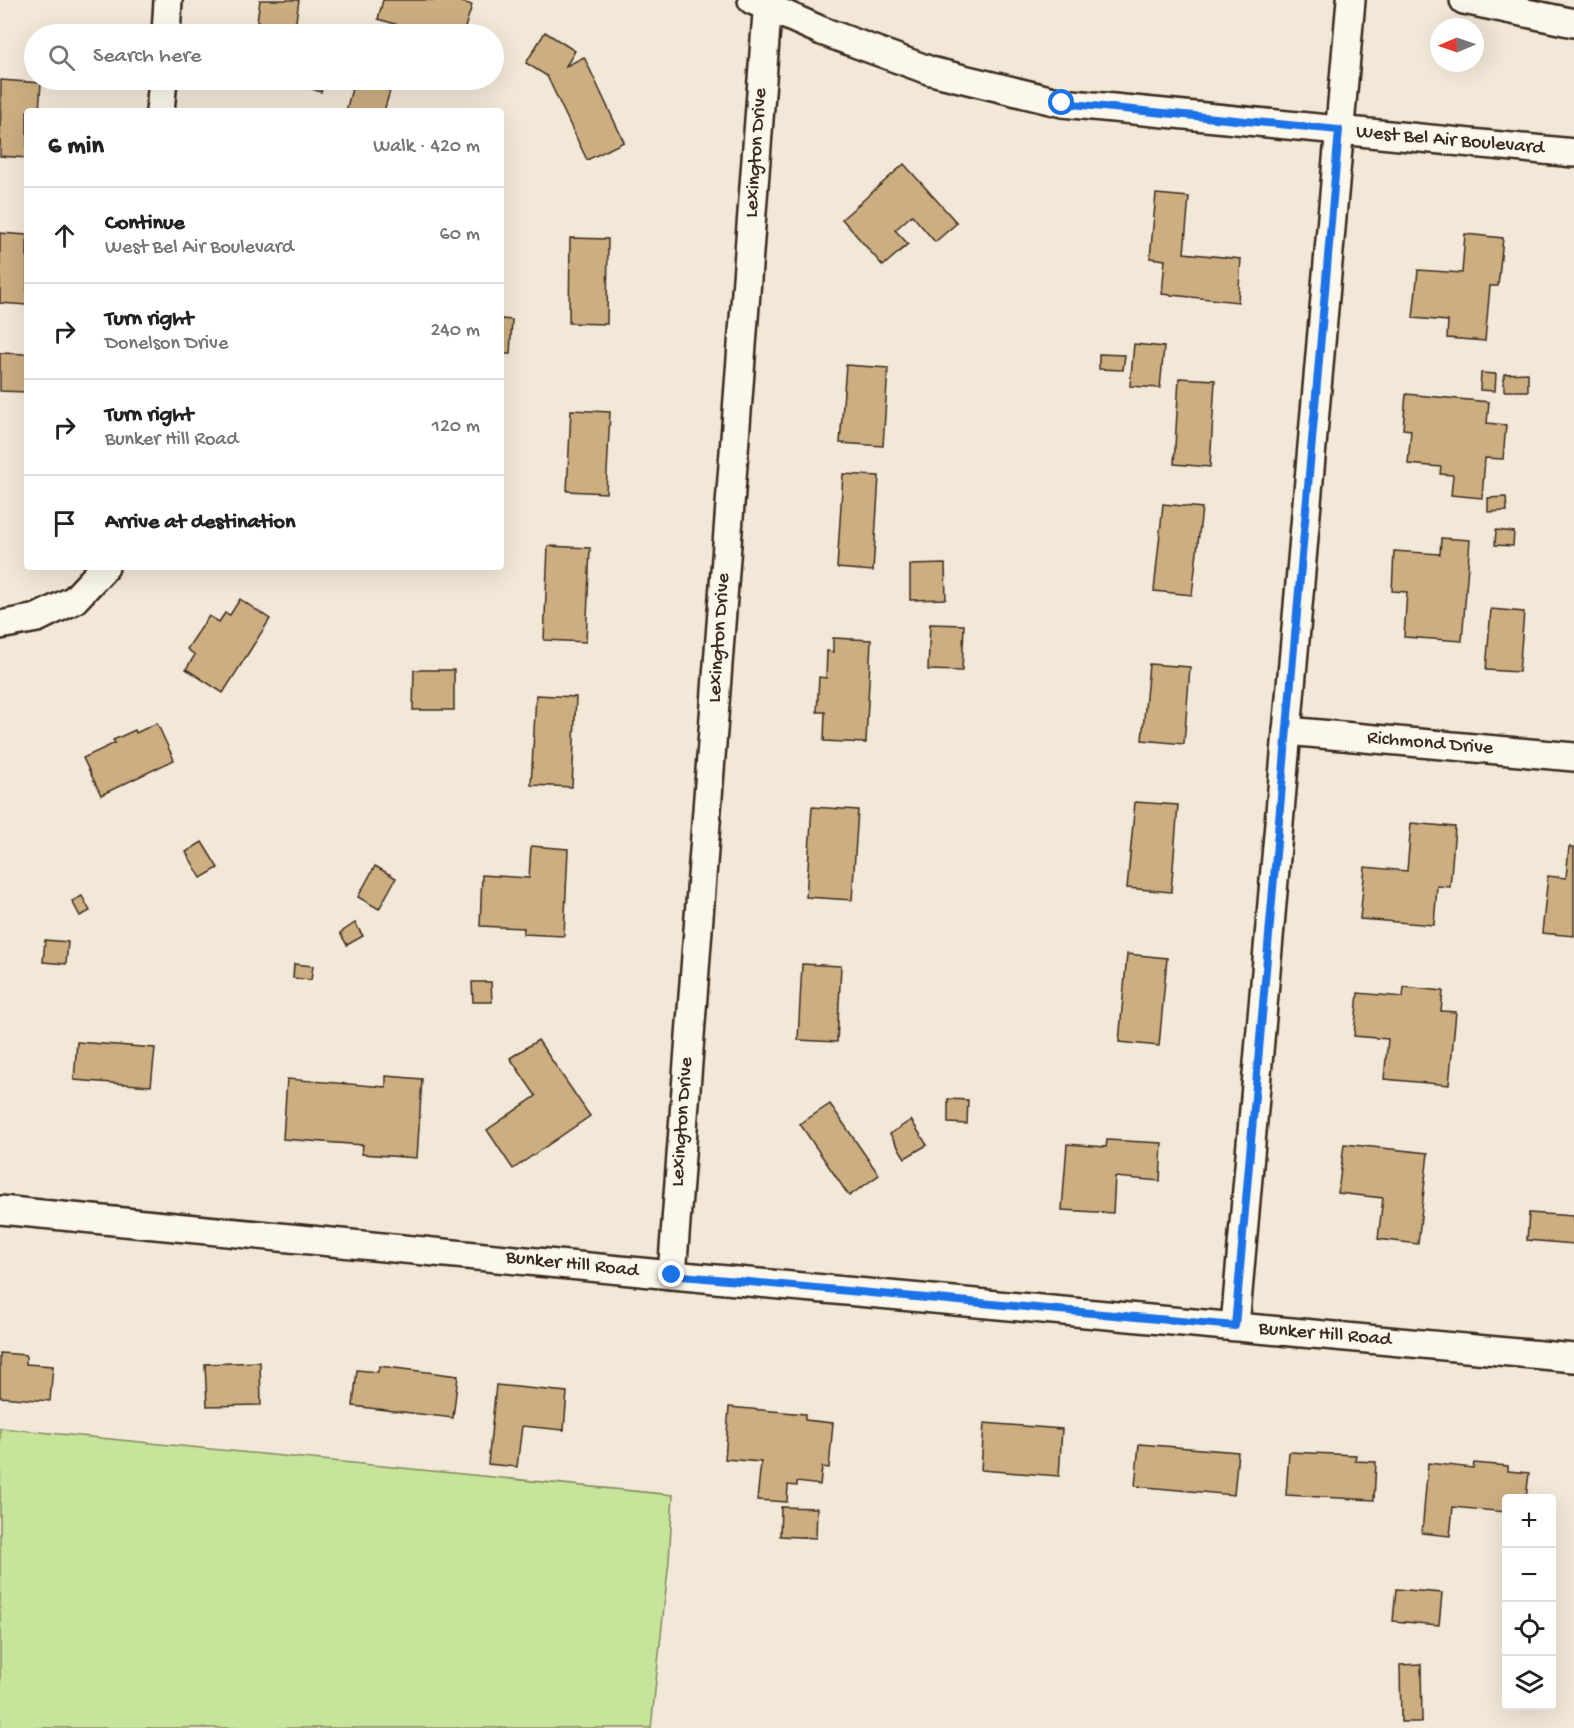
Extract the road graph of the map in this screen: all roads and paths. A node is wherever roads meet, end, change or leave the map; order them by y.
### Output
1 (168, 0) edge
2 (1351, 0) edge
3 (1464, 0) edge
4 (766, 2) edge
5 (1574, 23) edge
6 (167, 24) edge
7 (162, 90) edge
8 (160, 108) edge
9 (1339, 130) junction
10 (1574, 153) edge
11 (102, 570) edge
12 (0, 626) edge
13 (1287, 731) junction
14 (1574, 757) edge
15 (0, 1210) edge
16 (672, 1275) junction
17 (1235, 1326) junction
18 (1574, 1358) edge

1 - 6 street
2 - 9 street
3 - 5 street
4 - 9 street, West Bel Air Boulevard
4 - 16 street, Lexington Drive
7 - 8 street
9 - 10 street, West Bel Air Boulevard
9 - 13 street
11 - 12 street
13 - 14 street, Richmond Drive
13 - 17 street
15 - 16 street, Bunker Hill Road
16 - 17 street, Bunker Hill Road
17 - 18 street, Bunker Hill Road

